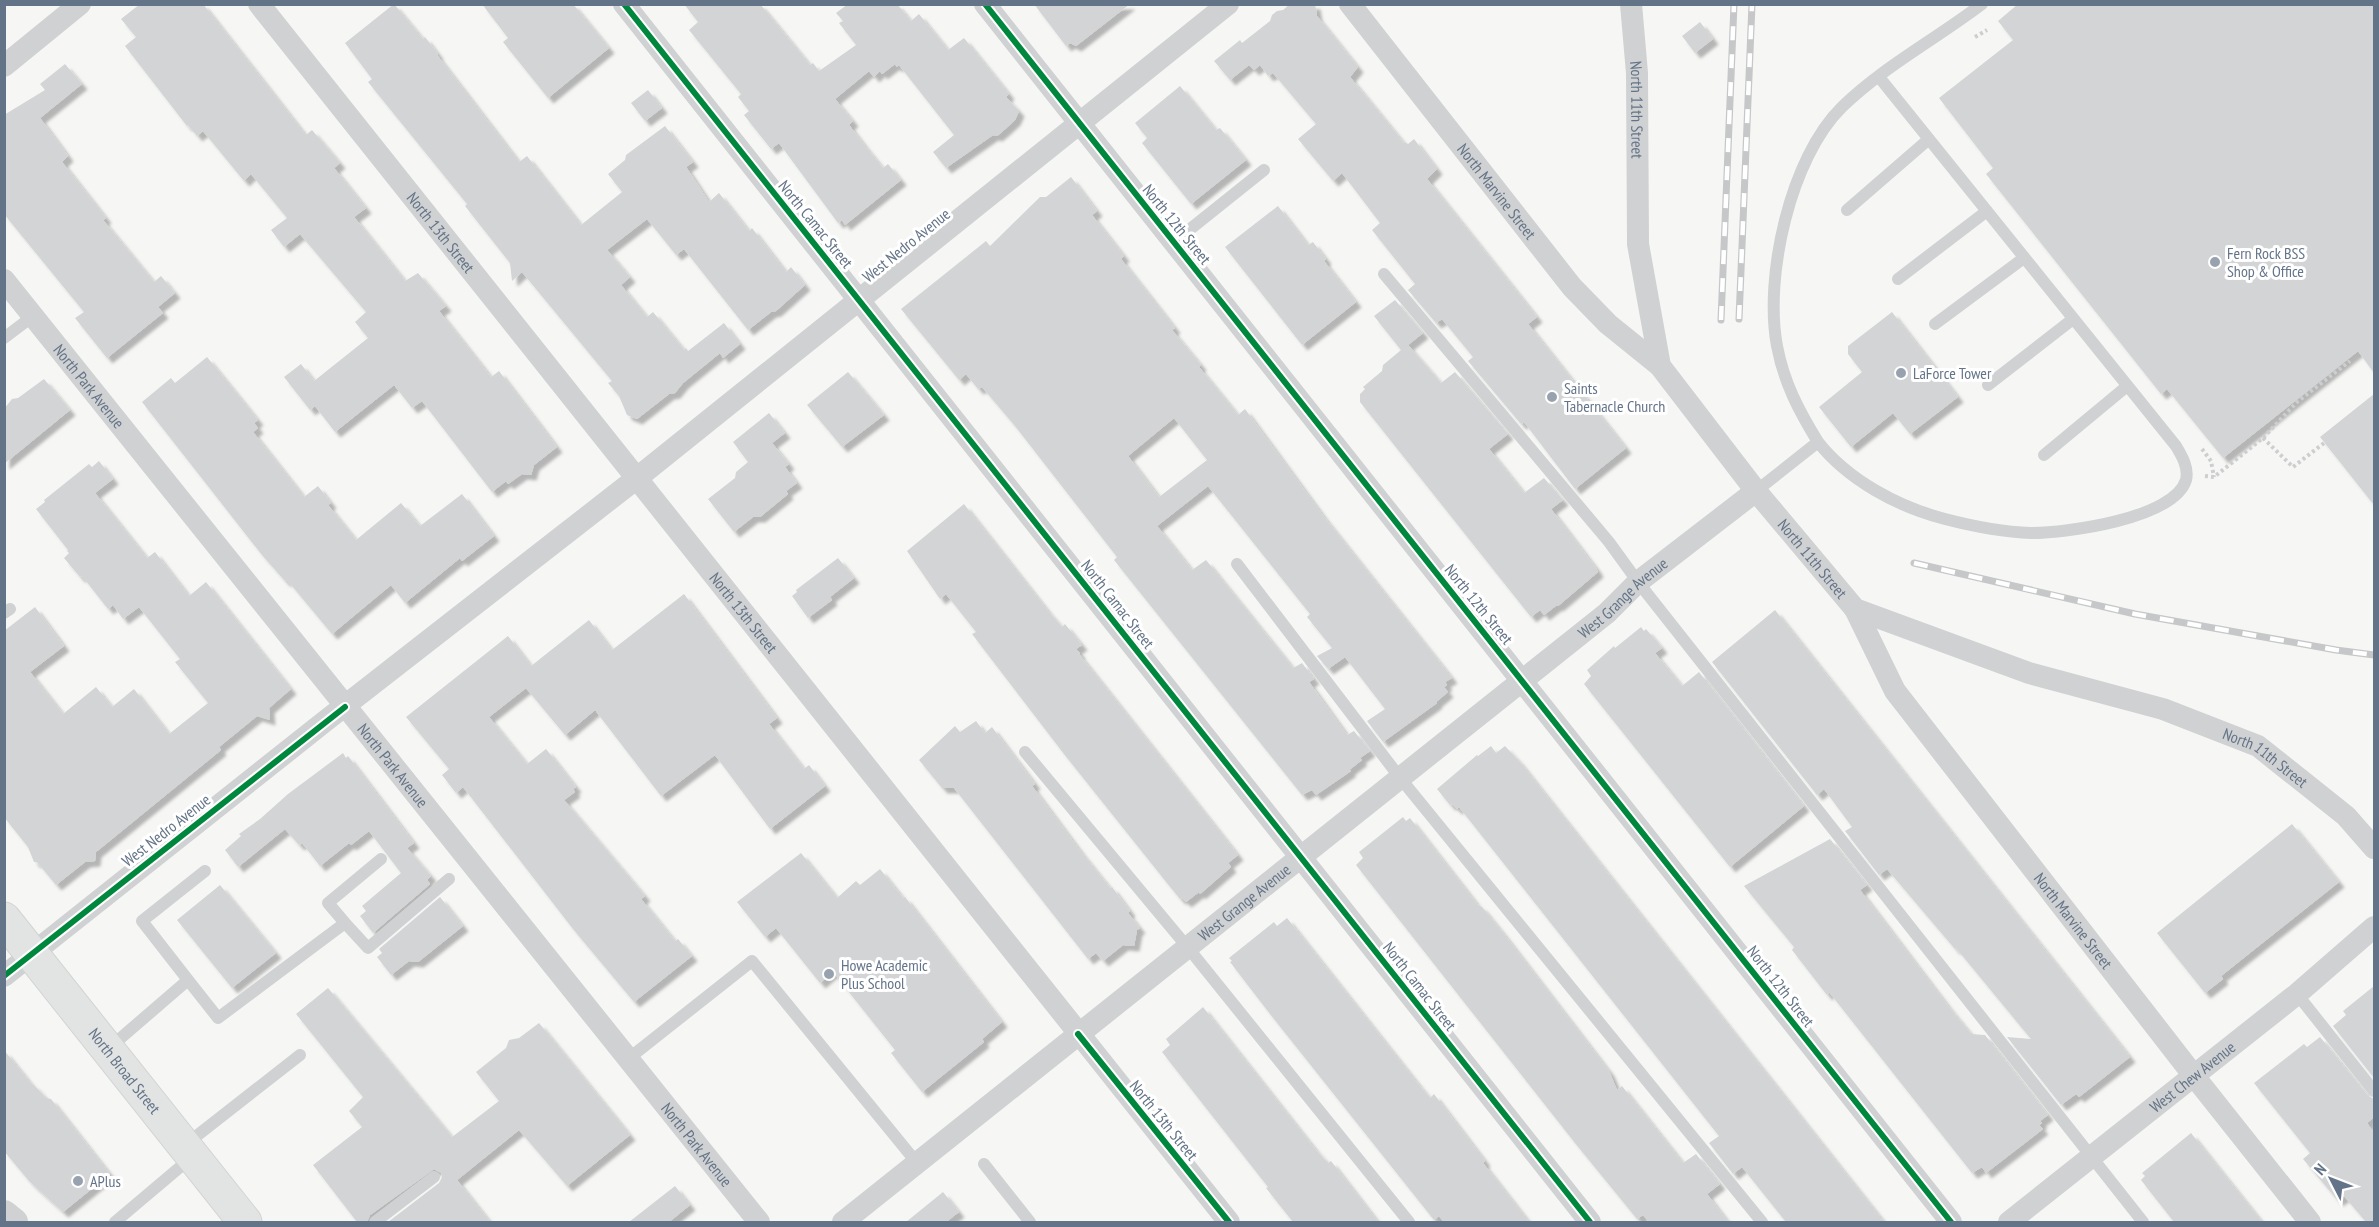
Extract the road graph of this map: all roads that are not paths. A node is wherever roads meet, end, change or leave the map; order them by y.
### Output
1 (259, 4) edge
2 (624, 4) edge
3 (985, 4) edge
4 (1228, 4) edge
5 (1350, 4) edge
6 (1631, 4) edge
7 (1982, 4) edge
8 (76, 6) edge
9 (4, 66) edge
10 (1880, 77) junction
11 (1079, 123) junction
12 (1929, 139) junction
13 (1264, 170) dead end
14 (1847, 210) dead end
15 (1987, 211) junction
16 (1174, 242) junction
17 (2024, 258) junction
18 (1384, 274) dead end
19 (1898, 279) dead end
20 (4, 280) edge
21 (860, 300) junction
22 (33, 316) junction
23 (2073, 319) junction
24 (1935, 324) dead end
25 (4, 338) edge
26 (1659, 366) junction
27 (1988, 384) dead end
28 (2126, 387) junction
29 (1818, 442) junction
30 (2044, 455) dead end
31 (637, 478) junction
32 (1756, 491) junction
33 (1237, 564) dead end
34 (1638, 582) junction
35 (1855, 609) junction
36 (1523, 681) junction
37 (345, 707) junction
38 (1025, 752) dead end
39 (1401, 779) junction
40 (2374, 848) edge
41 (1301, 857) junction
42 (381, 859) dead end
43 (205, 871) dead end
44 (449, 879) dead end
45 (4, 919) edge
46 (345, 923) junction
47 (2374, 927) edge
48 (1189, 949) junction
49 (32, 954) junction
50 (4, 976) edge
51 (188, 980) junction
52 (2297, 994) junction
53 (1078, 1034) junction
54 (108, 1050) junction
55 (300, 1055) dead end
56 (628, 1059) junction
57 (2194, 1076) junction
58 (2374, 1091) edge
59 (189, 1151) junction
60 (2091, 1158) junction
61 (917, 1163) junction
62 (984, 1164) dead end
63 (434, 1177) dead end
64 (4, 1214) edge
65 (14, 1222) edge
66 (115, 1222) edge
67 (245, 1222) edge
68 (375, 1222) edge
69 (759, 1222) edge
70 (843, 1222) edge
71 (1030, 1222) edge
72 (1229, 1222) edge
73 (1409, 1222) edge
74 (1590, 1222) edge
75 (1762, 1222) edge
76 (1951, 1222) edge
77 (2009, 1222) edge
78 (2143, 1222) edge
79 (2310, 1222) edge

1 - 31 street, North 13th Street
2 - 21 street, North Camac Street
3 - 11 street, North 12th Street
4 - 11 street, West Nedro Avenue
5 - 26 street, North Marvine Street
6 - 26 street, North 11th Street
7 - 10 lane
8 - 9 street
10 - 12 lane
10 - 29 lane
11 - 16 street, North 12th Street
11 - 21 street, West Nedro Avenue
12 - 14 lane
12 - 15 lane
13 - 16 lane
15 - 17 lane
15 - 19 lane
16 - 36 street, North 12th Street
17 - 23 lane
17 - 24 lane
18 - 34 lane
20 - 22 street, North Park Avenue
21 - 31 street, West Nedro Avenue
21 - 41 street, North Camac Street
22 - 25 lane
22 - 37 street, North Park Avenue
23 - 27 lane
23 - 28 lane
26 - 32 street, North 11th Street
28 - 29 lane
28 - 30 lane
29 - 32 lane
31 - 37 street, West Nedro Avenue
31 - 53 street, North 13th Street
32 - 34 street, West Grange Avenue
32 - 35 street, North 11th Street
33 - 39 lane
34 - 36 street, West Grange Avenue
34 - 60 lane
35 - 40 street, North 11th Street
35 - 57 street, North Marvine Street
36 - 39 street, West Grange Avenue
36 - 76 street, North 12th Street
37 - 49 street, West Nedro Avenue
37 - 56 street, North Park Avenue
38 - 48 lane
39 - 41 street, West Grange Avenue
39 - 75 lane
41 - 48 street, West Grange Avenue
41 - 74 street, North Camac Street
42 - 46 lane
43 - 51 lane
44 - 46 lane
45 - 49 main road, North Broad Street
46 - 51 lane
47 - 52 street, West Chew Avenue
48 - 53 street, West Grange Avenue
48 - 73 lane
49 - 50 street, West Nedro Avenue
49 - 54 main road, North Broad Street
51 - 54 lane
52 - 57 street, West Chew Avenue
52 - 58 lane
53 - 61 street, West Grange Avenue
53 - 72 street, North 13th Street
54 - 59 main road, North Broad Street
55 - 59 lane
56 - 61 lane
56 - 69 street, North Park Avenue
57 - 60 street, West Chew Avenue
57 - 79 street, North Marvine Street
59 - 66 lane
59 - 67 main road, North Broad Street
60 - 77 street, West Chew Avenue
60 - 78 lane
61 - 70 street, West Grange Avenue
62 - 71 lane
63 - 68 lane
64 - 65 street

